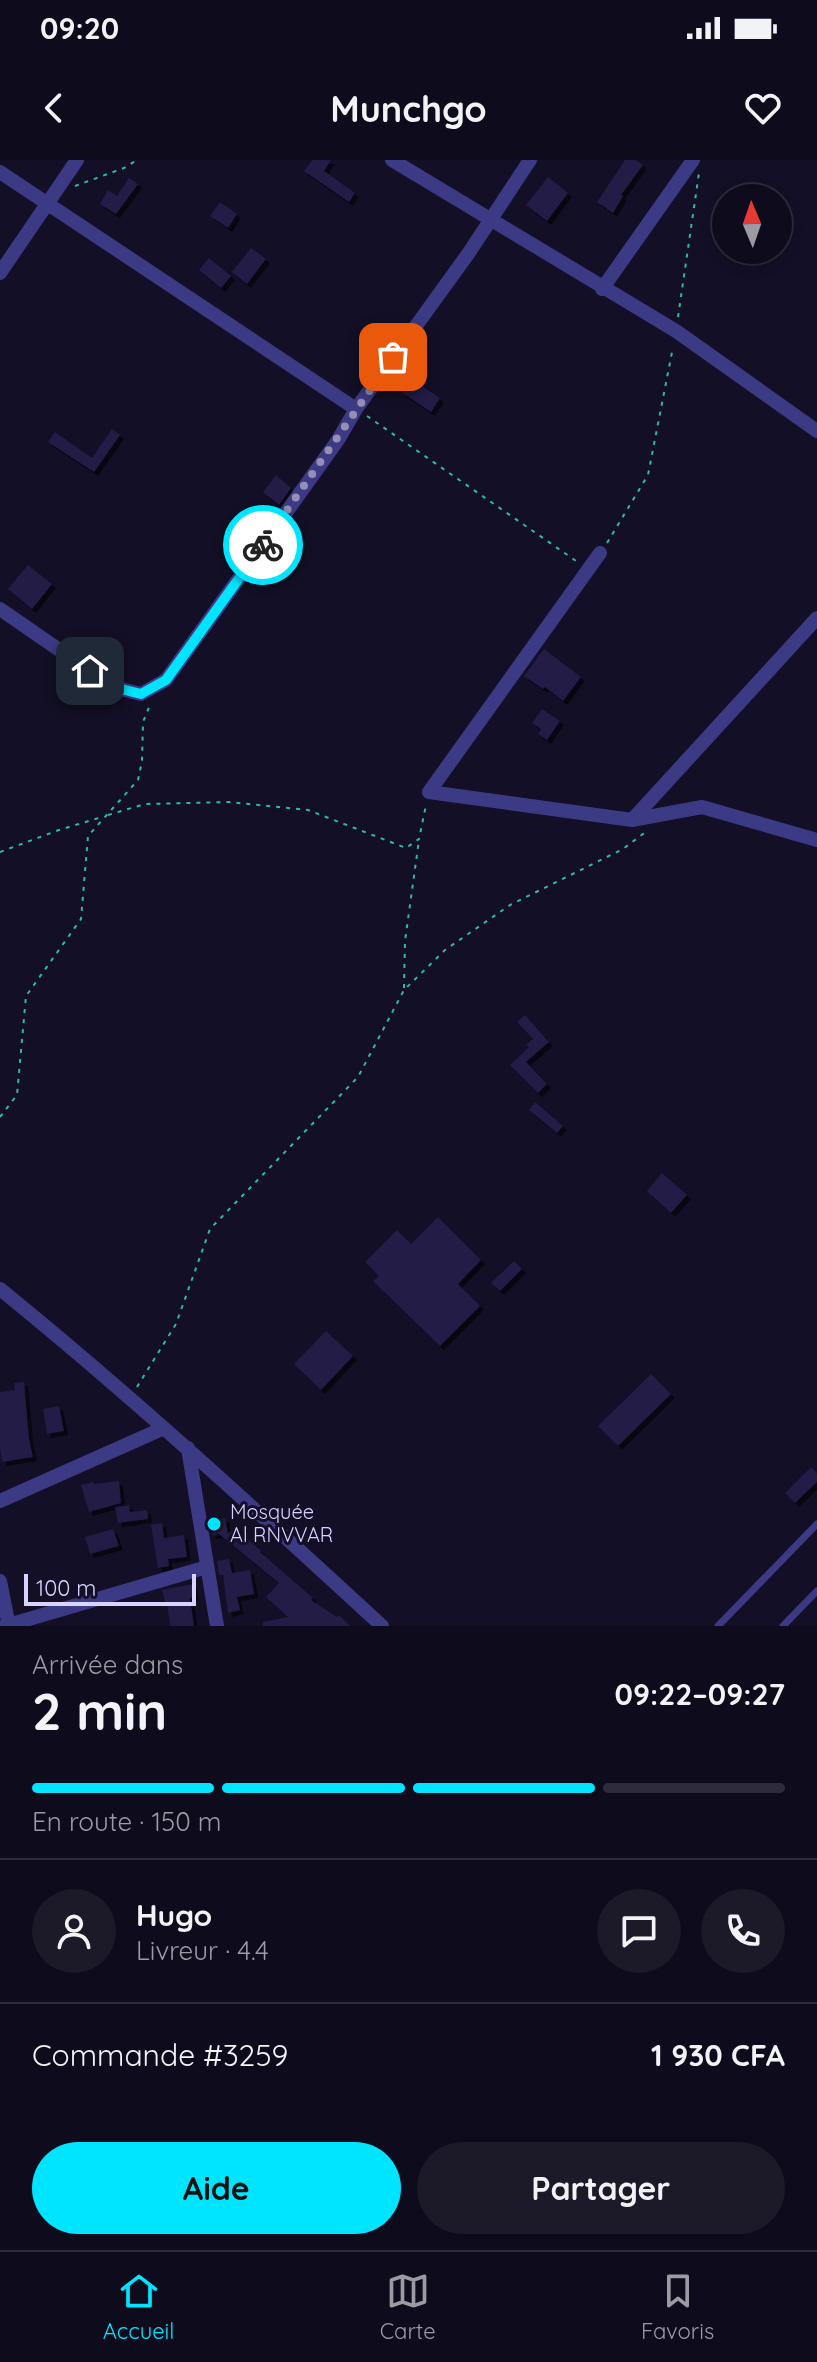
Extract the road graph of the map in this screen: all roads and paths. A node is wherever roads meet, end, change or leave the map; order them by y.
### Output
1 (77, 160) edge
2 (137, 160) edge
3 (392, 160) edge
4 (530, 160) edge
5 (693, 160) edge
6 (0, 172) edge
7 (699, 176) dead end
8 (51, 199) junction
9 (492, 219) junction
10 (0, 273) edge
11 (602, 289) junction
12 (676, 331) junction
13 (356, 409) junction
14 (817, 431) edge
15 (600, 553) joint
16 (589, 570) junction
17 (0, 609) edge
18 (817, 618) edge
19 (149, 707) dead end
20 (429, 792) junction
21 (105, 816) junction
22 (632, 820) junction
23 (647, 831) dead end
24 (419, 839) junction
25 (817, 840) edge
26 (0, 852) edge
27 (404, 990) junction
28 (0, 1117) edge
29 (0, 1289) edge
30 (130, 1398) junction
31 (164, 1428) junction
32 (188, 1448) junction
33 (0, 1501) edge
34 (817, 1524) edge
35 (207, 1567) junction
36 (0, 1581) edge
37 (817, 1591) edge
38 (8, 1626) edge
39 (217, 1626) edge
40 (382, 1626) edge
41 (718, 1626) edge
42 (783, 1626) edge

1 - 8 street
2 - 8 path
3 - 9 street
4 - 9 street
5 - 11 street
6 - 8 street
7 - 12 path
8 - 10 street
8 - 13 street
9 - 11 street
9 - 13 street
11 - 12 street
12 - 14 street
12 - 15 path
13 - 16 path
13 - 17 street
15 - 16 street
16 - 20 street
18 - 22 street
19 - 21 path
20 - 22 street
20 - 24 path
21 - 24 path
21 - 26 path
21 - 28 path
22 - 25 street
23 - 27 path
24 - 27 path
27 - 30 path
29 - 30 street
30 - 31 street
31 - 32 street
31 - 33 street
32 - 35 street
32 - 40 street
34 - 41 lane
35 - 38 street
35 - 39 street
36 - 38 street
37 - 42 lane

